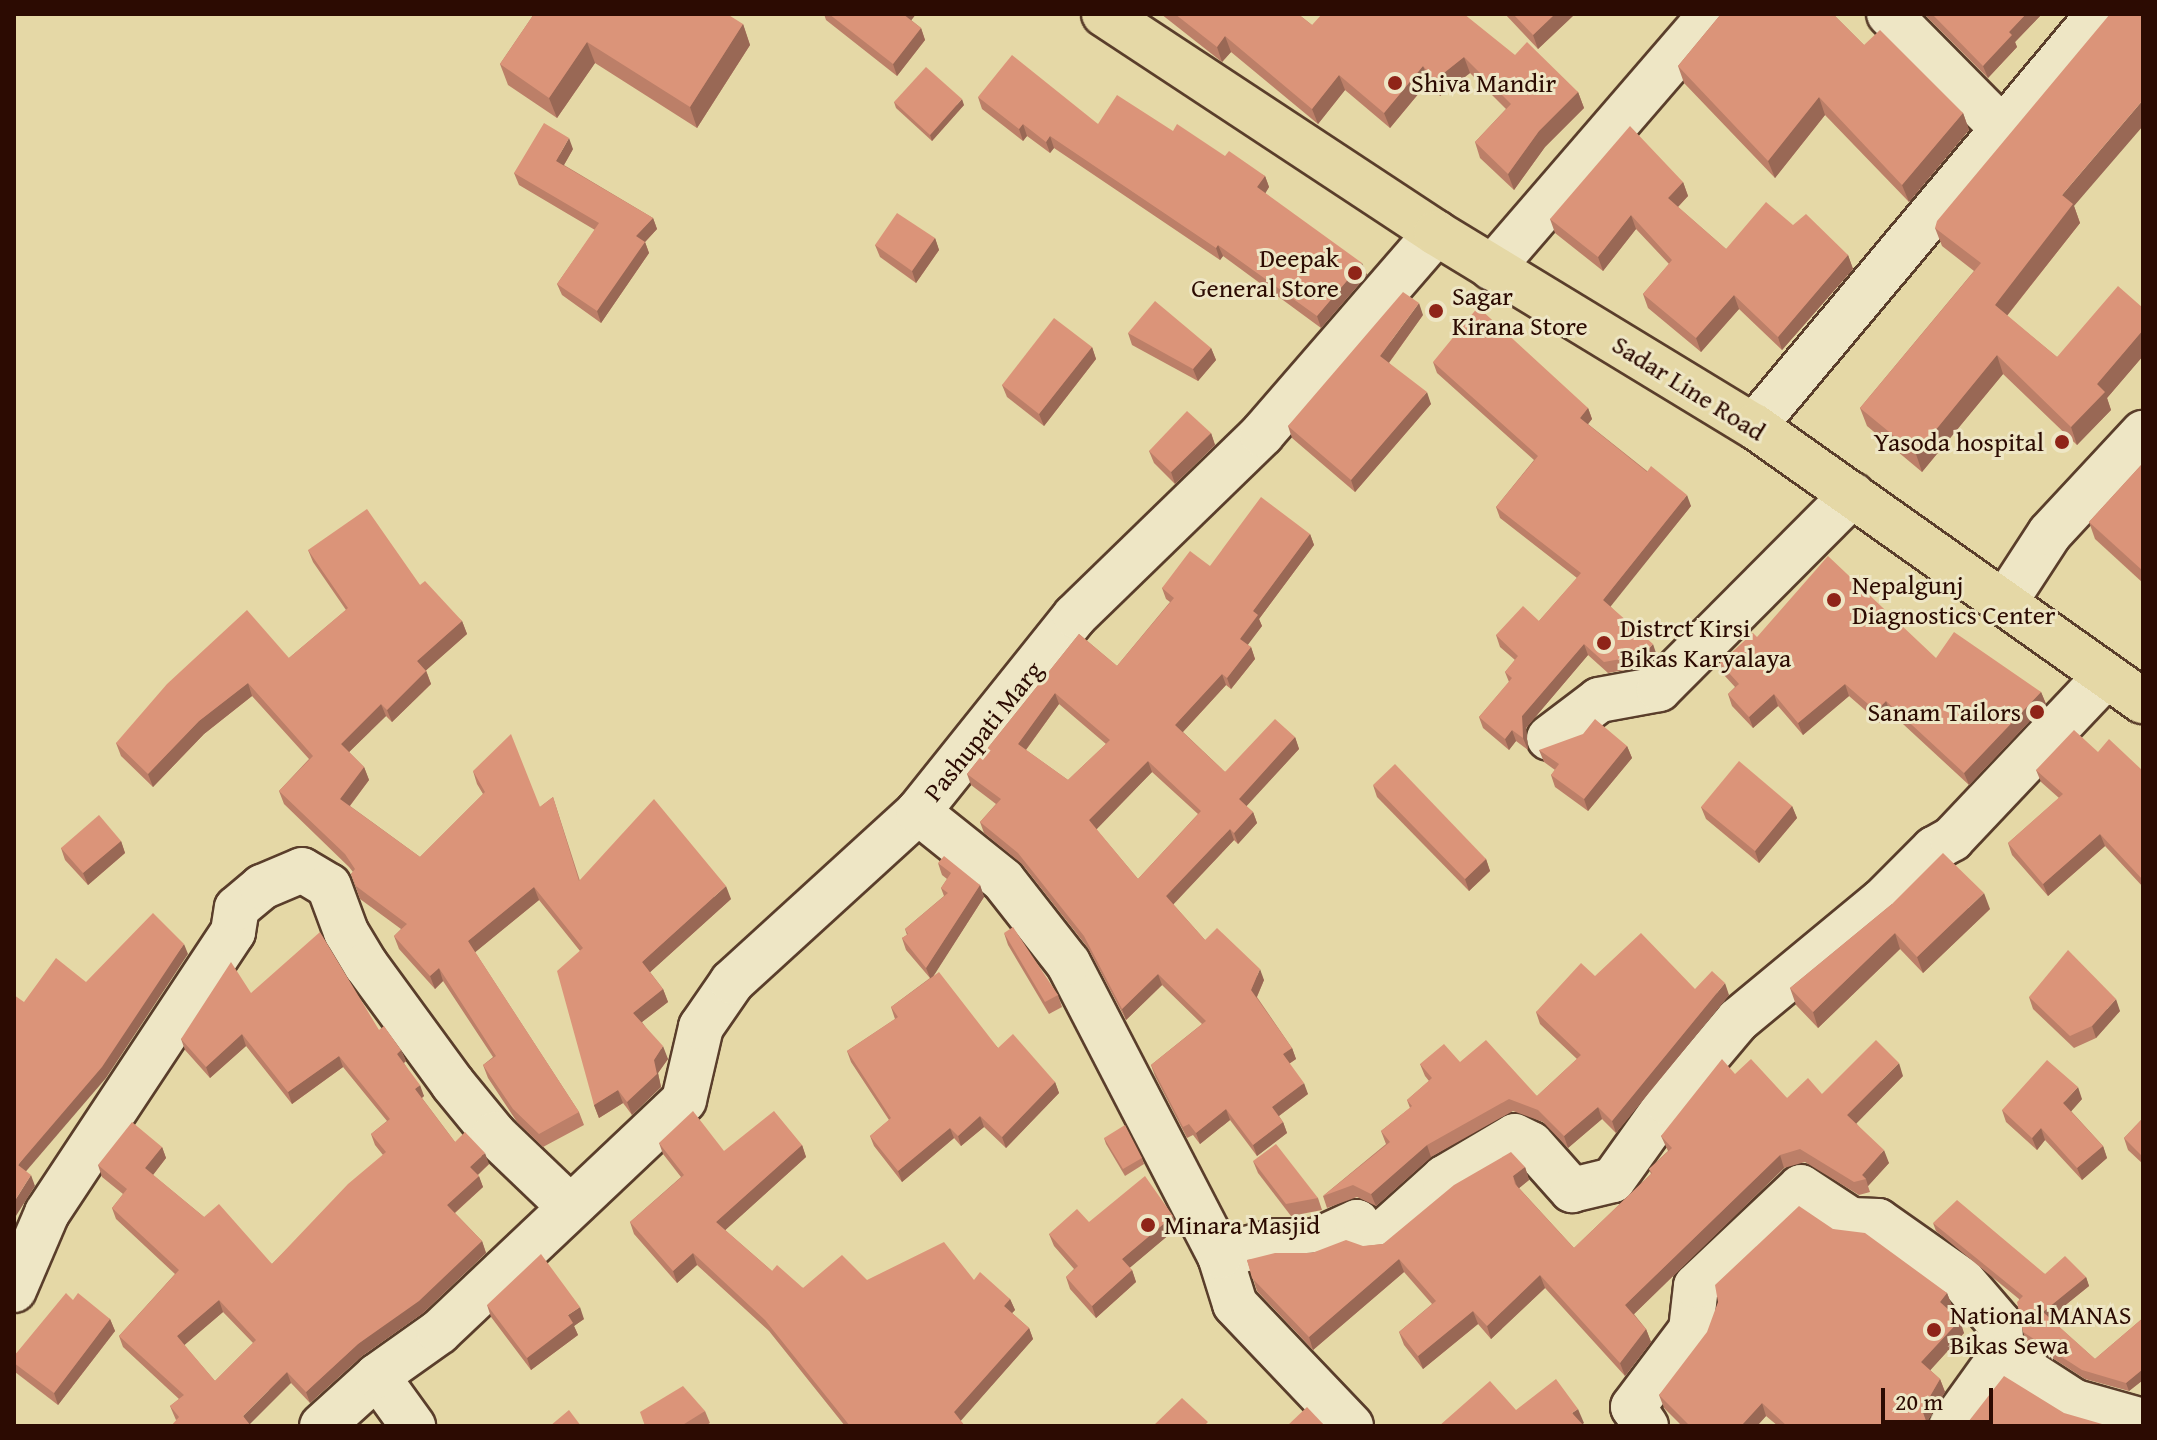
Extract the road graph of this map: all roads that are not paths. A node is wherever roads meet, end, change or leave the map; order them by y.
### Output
1 (1104, 14) edge
2 (1711, 14) edge
3 (1889, 14) edge
4 (2099, 14) edge
5 (2003, 129) junction
6 (1436, 233) junction
7 (1492, 268) junction
8 (1754, 426) junction
9 (2143, 433) edge
10 (1852, 495) junction
11 (2005, 602) junction
12 (2105, 677) junction
13 (2143, 701) edge
14 (1549, 738) dead end
15 (918, 812) junction
16 (570, 1207) junction
17 (1220, 1256) junction
18 (14, 1290) edge
19 (2002, 1355) junction
20 (377, 1376) junction
21 (2143, 1421) edge
22 (322, 1426) edge
23 (413, 1426) edge
24 (1351, 1426) edge
25 (1646, 1426) edge
26 (1951, 1426) edge

1 - 6 main road, Sadar Line Road
2 - 7 street
3 - 5 street
4 - 5 street
5 - 8 street
6 - 7 main road, Sadar Line Road
6 - 15 street, Pashupati Marg
7 - 8 main road, Sadar Line Road
8 - 10 main road, Sadar Line Road
9 - 11 street
10 - 11 main road, Sadar Line Road
10 - 14 street
11 - 12 main road, Sadar Line Road
12 - 13 main road, Sadar Line Road
12 - 17 street
15 - 16 street
15 - 17 street, Pashupati Marg
16 - 18 street
16 - 20 street
17 - 24 street, Pashupati Marg
19 - 21 street
19 - 25 street
19 - 26 street
20 - 22 street
20 - 23 street

